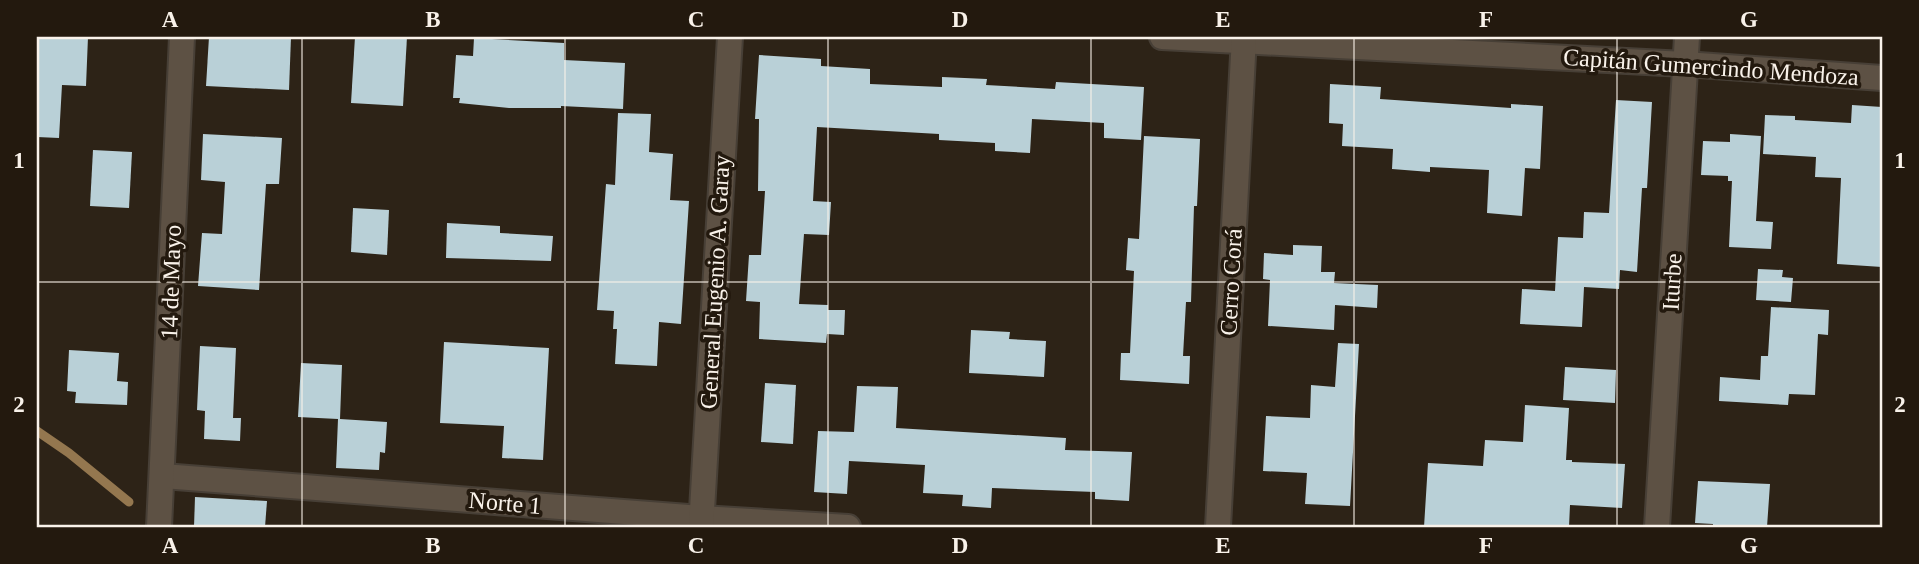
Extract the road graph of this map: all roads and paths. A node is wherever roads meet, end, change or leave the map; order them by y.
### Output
1 (181, 37) edge
2 (730, 37) edge
3 (1162, 37) edge
4 (1687, 37) edge
5 (1244, 39) edge
6 (1685, 64) junction
7 (1882, 78) edge
8 (163, 476) junction
9 (701, 523) edge
10 (159, 527) edge
11 (848, 527) edge
12 (1218, 527) edge
13 (1657, 527) edge

1 - 8 street, 14 de Mayo
2 - 9 street, General Eugenio A. Garay
3 - 5 street, Capitán Gumercindo Mendoza
4 - 6 street, Iturbe
5 - 6 street, Capitán Gumercindo Mendoza
5 - 12 street, Cerro Corá
6 - 7 street, Capitán Gumercindo Mendoza
6 - 13 street, Iturbe
8 - 9 street, Norte 1
8 - 10 street, 14 de Mayo
9 - 11 street, Norte 1

